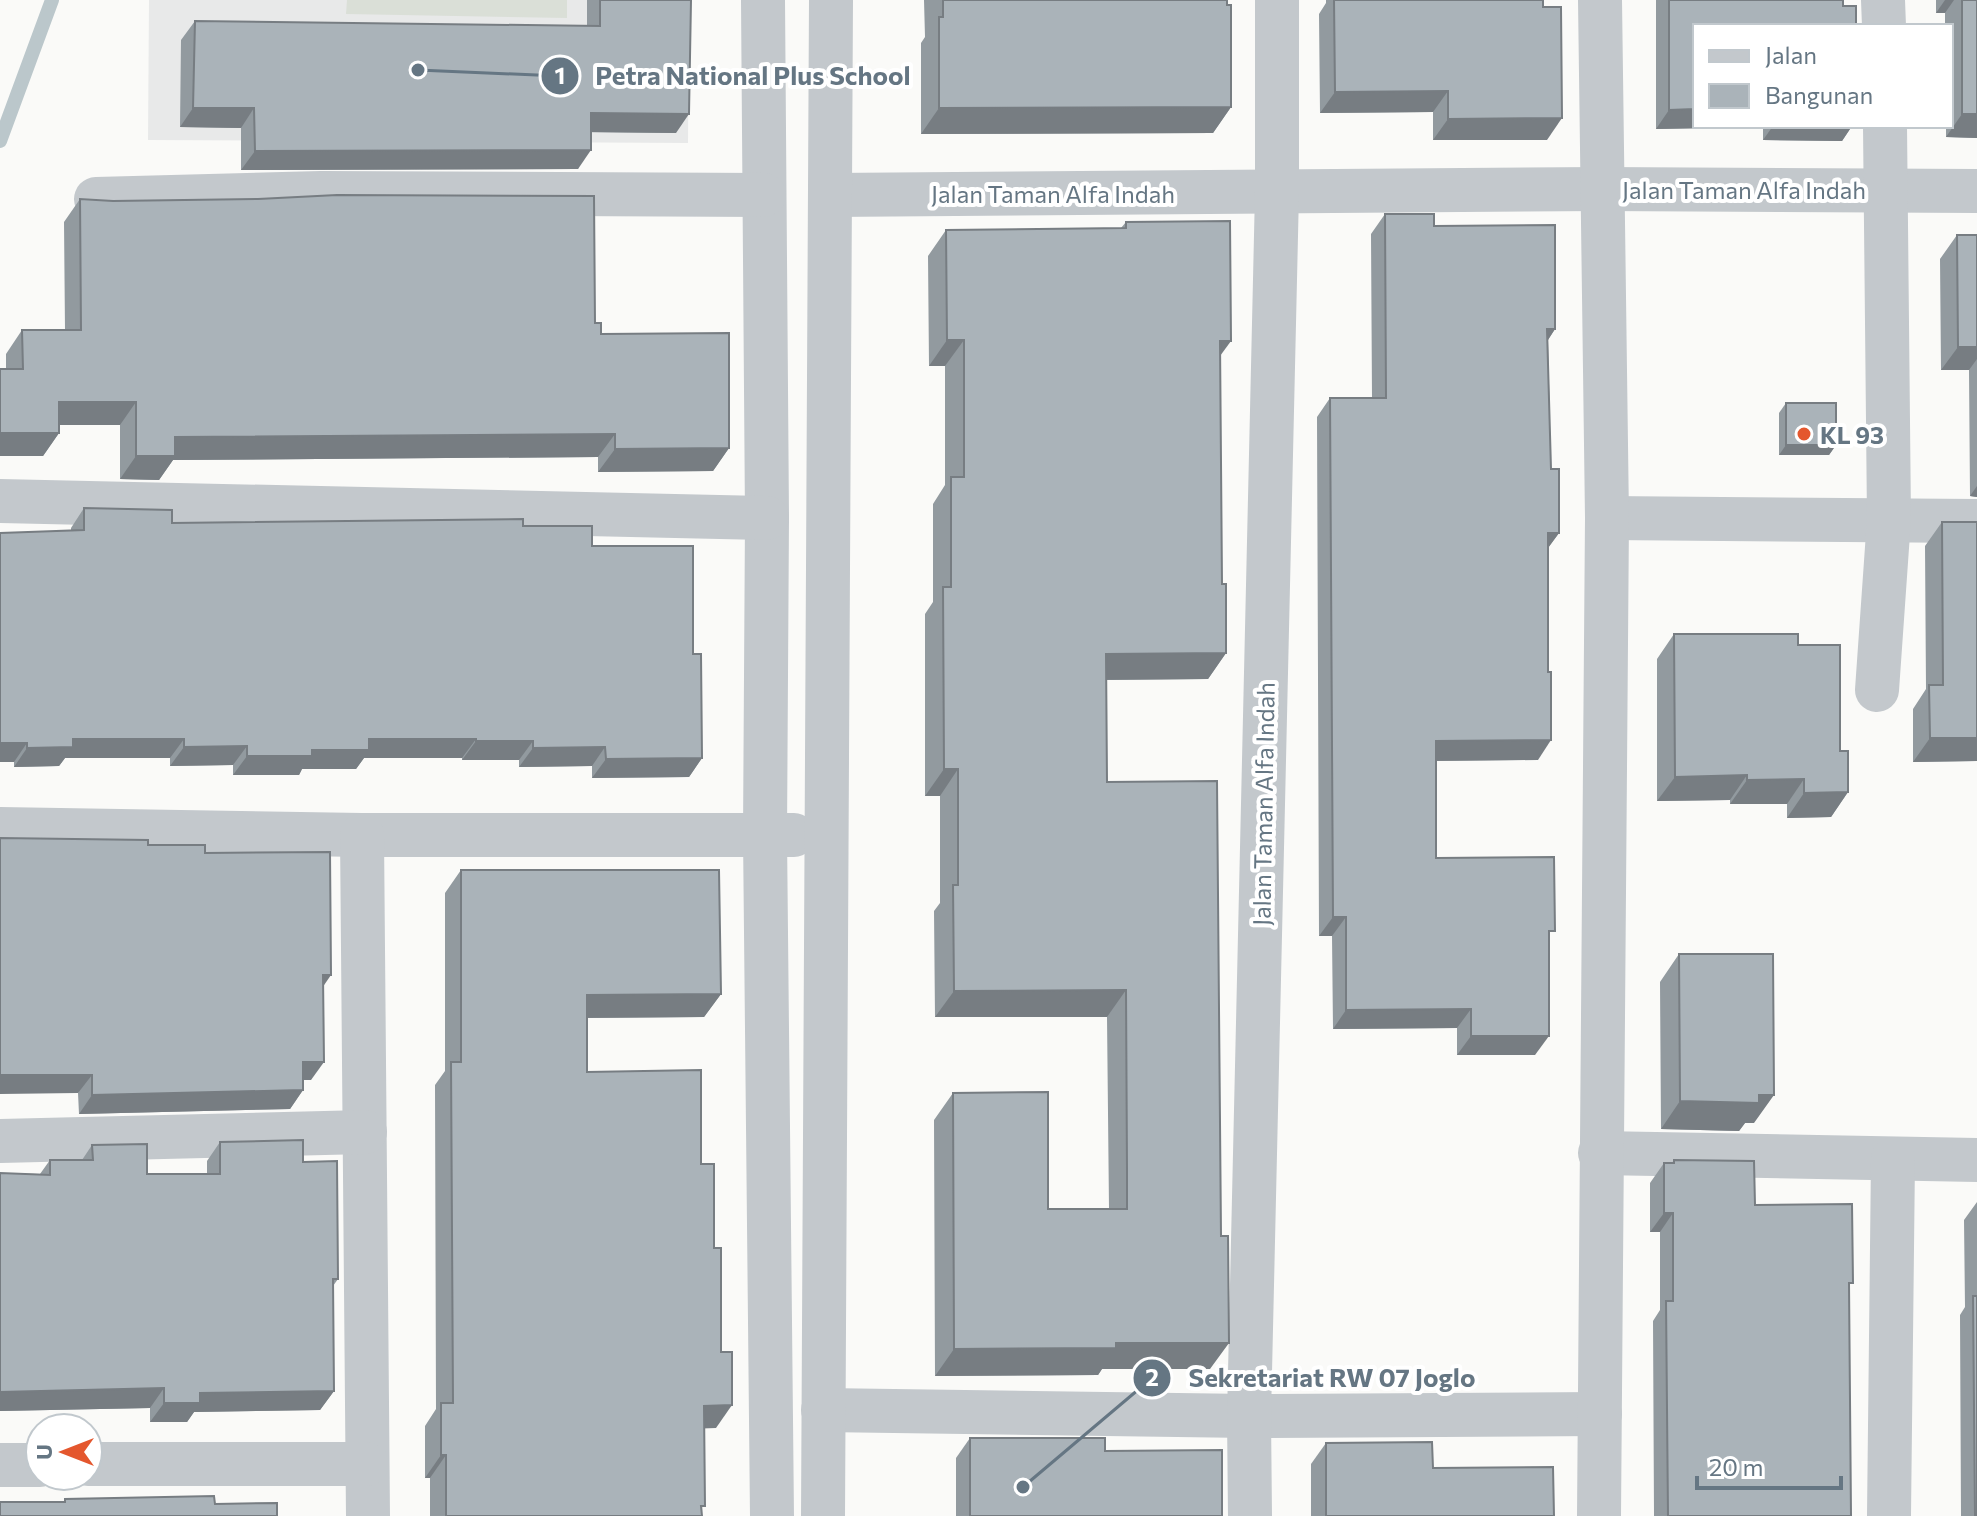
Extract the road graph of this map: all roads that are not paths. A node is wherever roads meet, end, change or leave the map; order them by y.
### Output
1 (763, 0) edge
2 (831, 0) edge
3 (1277, 0) edge
4 (1600, 0) edge
5 (1883, 0) edge
6 (1884, 24) edge
7 (1885, 128) edge
8 (1602, 189) junction
9 (1886, 189) junction
10 (1977, 191) edge
11 (1277, 192) junction
12 (764, 195) junction
13 (830, 195) junction
14 (96, 199) edge
15 (0, 501) edge
16 (767, 518) junction
17 (1607, 518) junction
18 (1889, 519) junction
19 (1977, 521) edge
20 (1877, 690) dead end
21 (0, 829) edge
22 (362, 835) junction
23 (765, 835) junction
24 (826, 835) junction
25 (365, 1132) junction
26 (0, 1141) edge
27 (1600, 1153) junction
28 (1893, 1159) junction
29 (1977, 1160) edge
30 (823, 1410) junction
31 (1600, 1414) junction
32 (1249, 1416) junction
33 (104, 1464) edge
34 (367, 1464) junction
35 (0, 1465) edge
36 (24, 1465) edge
37 (368, 1516) edge
38 (772, 1516) edge
39 (823, 1516) edge
40 (1250, 1516) edge
41 (1599, 1516) edge
42 (1889, 1516) edge

1 - 12 street
2 - 13 street
3 - 11 street, Jalan Taman Alfa Indah
4 - 8 street, Jalan Taman Alfa Indah
5 - 6 street
7 - 9 street, Jalan Taman Alfa Indah
8 - 9 street, Jalan Taman Alfa Indah
8 - 11 street, Jalan Taman Alfa Indah
8 - 17 street, Jalan Taman Alfa Indah
9 - 10 street, Jalan Taman Alfa Indah
9 - 18 street, Jalan Taman Alfa Indah
11 - 13 street, Jalan Taman Alfa Indah
11 - 32 street, Jalan Taman Alfa Indah
12 - 14 street
12 - 16 street
13 - 24 street
15 - 16 street
16 - 23 street
17 - 18 street
17 - 27 street, Jalan Taman Alfa Indah
18 - 19 street
18 - 20 street, Jalan Taman Alfa Indah
21 - 22 street
22 - 23 street
22 - 25 street
23 - 24 street
23 - 38 street
24 - 30 street
25 - 26 street
25 - 34 street
27 - 28 street
27 - 31 street, Jalan Taman Alfa Indah
28 - 29 street
28 - 42 street
30 - 32 street
30 - 39 street
31 - 32 street
31 - 41 street, Jalan Taman Alfa Indah
32 - 40 street, Jalan Taman Alfa Indah
33 - 34 street
34 - 37 street
35 - 36 street

